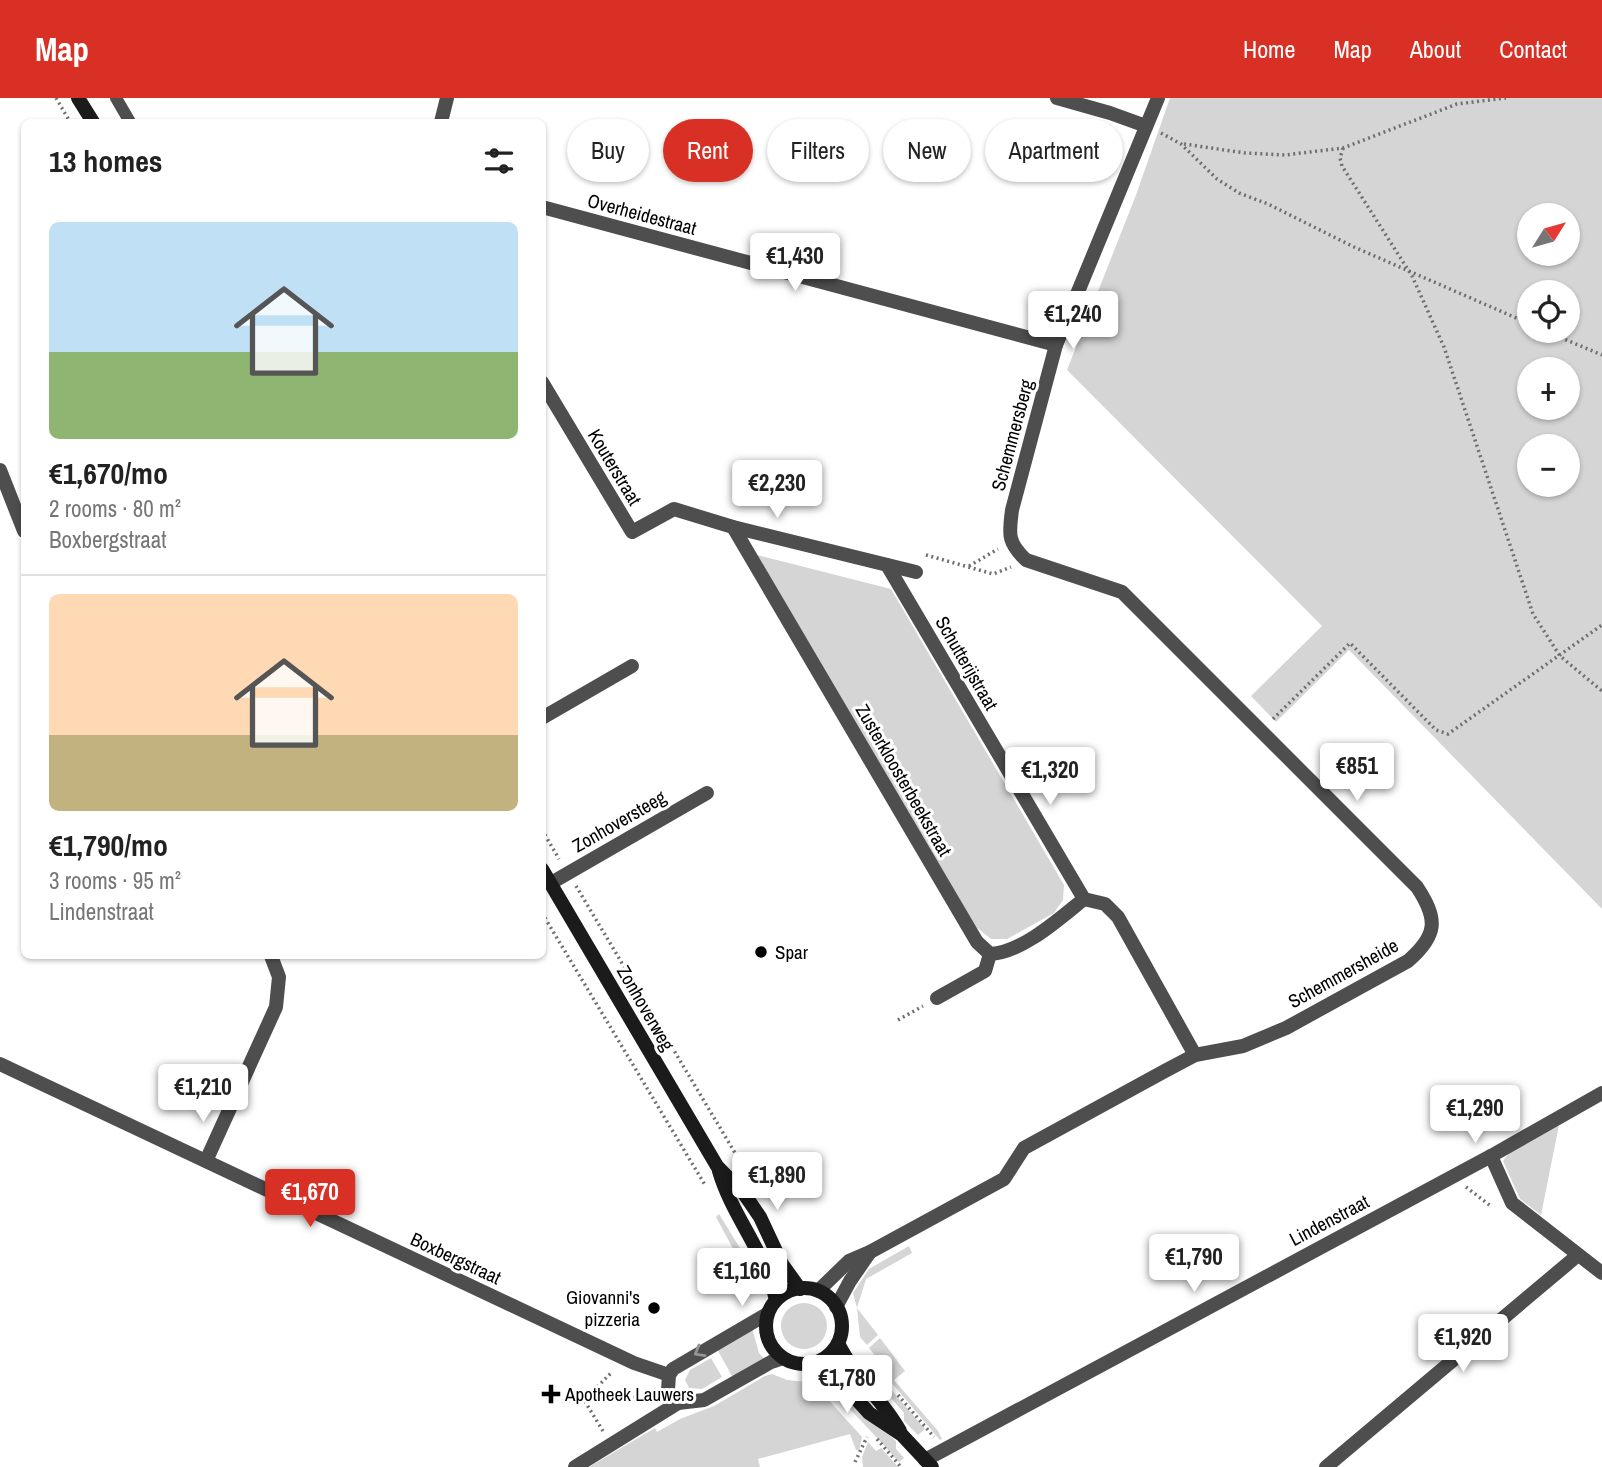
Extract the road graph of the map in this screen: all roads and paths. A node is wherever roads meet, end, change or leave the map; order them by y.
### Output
1 (56, 98) edge
2 (79, 98) edge
3 (116, 98) edge
4 (447, 98) edge
5 (1057, 98) edge
6 (1158, 98) edge
7 (1506, 98) edge
8 (69, 119) edge
9 (91, 119) edge
10 (128, 119) edge
11 (442, 119) edge
12 (1150, 127) junction
13 (1181, 144) junction
14 (1343, 148) junction
15 (546, 208) edge
16 (1408, 269) junction
17 (1517, 318) edge
18 (1574, 343) edge
19 (1056, 345) junction
20 (1602, 355) edge
21 (546, 389) edge
22 (0, 470) edge
23 (21, 523) edge
24 (733, 527) junction
25 (1008, 549) junction
26 (926, 555) dead end
27 (887, 565) junction
28 (968, 566) junction
29 (1013, 567) dead end
30 (916, 572) dead end
31 (1602, 625) edge
32 (1560, 656) junction
33 (632, 666) dead end
34 (1602, 691) edge
35 (546, 716) edge
36 (1268, 723) dead end
37 (706, 793) dead end
38 (546, 837) edge
39 (568, 873) junction
40 (546, 875) edge
41 (551, 883) junction
42 (1084, 899) junction
43 (546, 920) edge
44 (990, 954) junction
45 (272, 959) edge
46 (937, 998) dead end
47 (914, 1011) dead end
48 (898, 1020) dead end
49 (1195, 1055) junction
50 (0, 1064) edge
51 (1602, 1093) edge
52 (1491, 1156) junction
53 (206, 1161) junction
54 (717, 1166) junction
55 (744, 1169) dead end
56 (1458, 1181) dead end
57 (705, 1186) dead end
58 (1492, 1207) dead end
59 (870, 1252) junction
60 (1578, 1255) junction
61 (1602, 1273) edge
62 (800, 1289) junction
63 (818, 1291) junction
64 (776, 1300) junction
65 (836, 1307) junction
66 (767, 1314) junction
67 (838, 1343) junction
68 (783, 1358) junction
69 (817, 1362) junction
70 (614, 1370) dead end
71 (669, 1375) junction
72 (895, 1391) dead end
73 (656, 1396) dead end
74 (584, 1400) junction
75 (562, 1401) dead end
76 (678, 1403) junction
77 (902, 1435) junction
78 (606, 1436) dead end
79 (867, 1437) dead end
80 (937, 1440) dead end
81 (883, 1446) dead end
82 (855, 1462) dead end
83 (928, 1463) edge
84 (575, 1467) edge
85 (901, 1467) edge
86 (1326, 1467) edge

1 - 8 path
2 - 9 street
3 - 10 lane
4 - 11 street
5 - 12 street
6 - 12 street, Schemmersberg
7 - 14 path
12 - 13 path
12 - 19 street, Schemmersberg
13 - 14 path
13 - 16 path
14 - 16 path
15 - 19 street, Overheidestraat
16 - 17 path
16 - 32 path
18 - 20 path
19 - 25 street, Schemmersberg
21 - 24 street, Kouterstraat
22 - 23 street
24 - 27 street, Kouterstraat
24 - 44 street, Zusterkloosterbeekstraat
25 - 28 path
25 - 49 street, Schemmersheide
26 - 28 path
27 - 30 street, Kouterstraat
27 - 42 street, Schutterijstraat
28 - 29 path
31 - 32 path
32 - 34 path
32 - 36 path
33 - 35 street
37 - 39 street, Zonhoversteeg
38 - 39 path
39 - 41 street, Zonhoversteeg
39 - 55 path
40 - 41 street, Zonhoverweg
41 - 54 street, Zonhoverweg
42 - 44 street
42 - 49 street
43 - 57 path
44 - 46 street
45 - 53 street
47 - 48 path
49 - 59 street, Schemmersheide
50 - 53 street, Boxbergstraat
51 - 52 street, Lindenstraat
52 - 60 street
52 - 83 street, Lindenstraat
53 - 71 street, Boxbergstraat
54 - 62 street, Zonhoverweg
54 - 64 street, Zonhoverweg
56 - 58 path
59 - 63 street, Schemmersheide
59 - 65 street, Schemmersheide
60 - 61 street
60 - 86 street
62 - 63 street
62 - 64 street
63 - 65 street
64 - 66 street
65 - 67 street
66 - 68 street
66 -> 71 street
67 - 69 street
67 - 77 street
68 - 69 street
68 - 76 street
69 - 77 street
70 - 74 path
71 - 76 street
72 - 80 path
73 - 74 path
74 - 75 path
74 - 78 path
76 - 84 street
77 - 83 street
79 - 82 path
81 - 85 path

